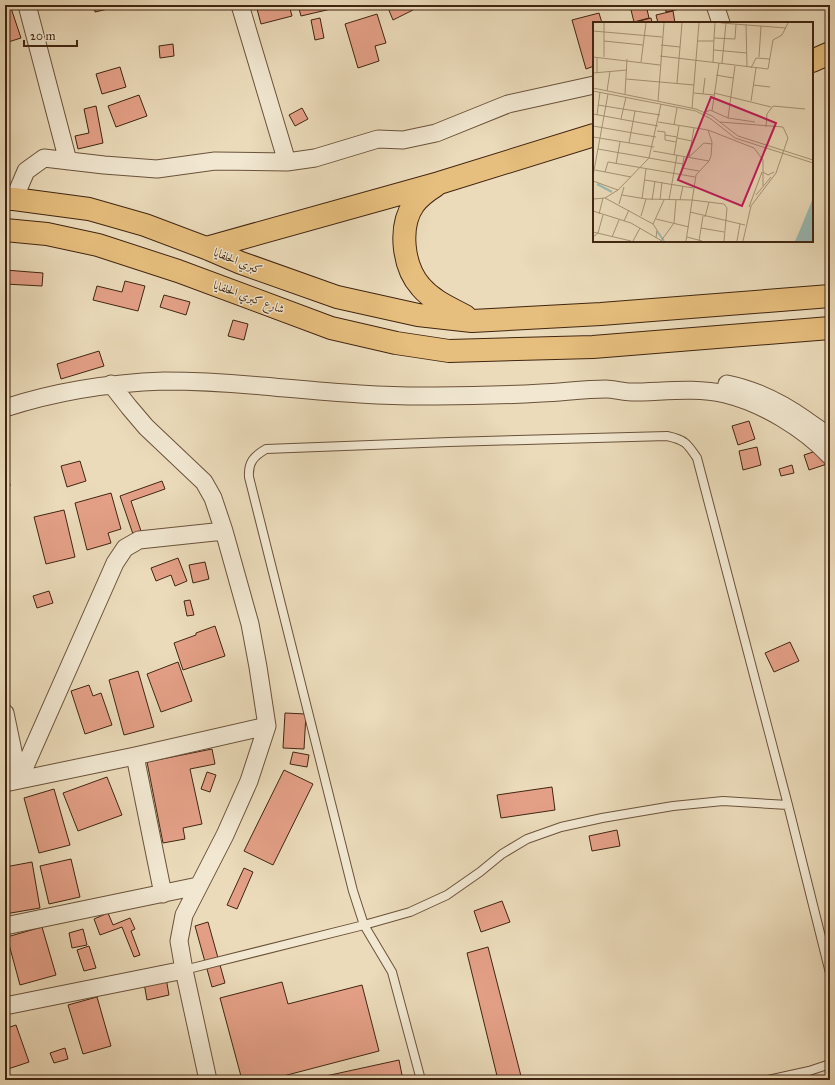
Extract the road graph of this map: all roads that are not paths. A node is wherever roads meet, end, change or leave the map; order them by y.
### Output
1 (27, 5) edge
2 (240, 5) edge
3 (715, 5) edge
4 (721, 22) edge
5 (830, 53) edge
6 (813, 61) edge
7 (593, 85) edge
8 (593, 135) edge
9 (68, 161) junction
10 (287, 162) junction
11 (439, 183) junction
12 (10, 199) edge
13 (5, 230) edge
14 (206, 248) junction
15 (830, 296) edge
16 (472, 321) junction
17 (830, 328) edge
18 (111, 384) junction
19 (606, 389) junction
20 (5, 408) edge
21 (830, 438) edge
22 (830, 456) edge
23 (224, 531) junction
24 (5, 714) edge
25 (267, 726) junction
26 (135, 756) junction
27 (12, 781) edge
28 (788, 805) junction
29 (198, 886) junction
30 (162, 894) junction
31 (364, 925) junction
32 (5, 926) edge
33 (184, 970) junction
34 (830, 973) edge
35 (6, 1003) edge
36 (830, 1064) edge
37 (208, 1080) edge
38 (421, 1080) edge
39 (768, 1080) edge

1 - 9 street
2 - 10 street
3 - 4 street
5 - 6 main road
7 - 10 street
8 - 11 main road
9 - 10 street
9 - 12 street
11 - 14 main road
11 - 16 main road
12 - 14 main road, كبري الحلفايا
13 - 17 main road, شارع كبري الحلفايا
14 - 16 main road, كبري الحلفايا
15 - 16 main road, كبري الحلفايا
18 - 19 street
18 - 20 street
18 - 23 street
19 - 21 street
19 - 22 street
23 - 25 street
23 - 27 street
24 - 27 street
25 - 26 street
25 - 29 street
26 - 27 street
26 - 30 street
28 - 31 lane
28 - 31 lane
28 - 34 lane
29 - 30 street
29 - 33 street
30 - 32 street
31 - 33 lane
31 - 38 lane
33 - 35 street
33 - 37 street
36 - 39 lane

